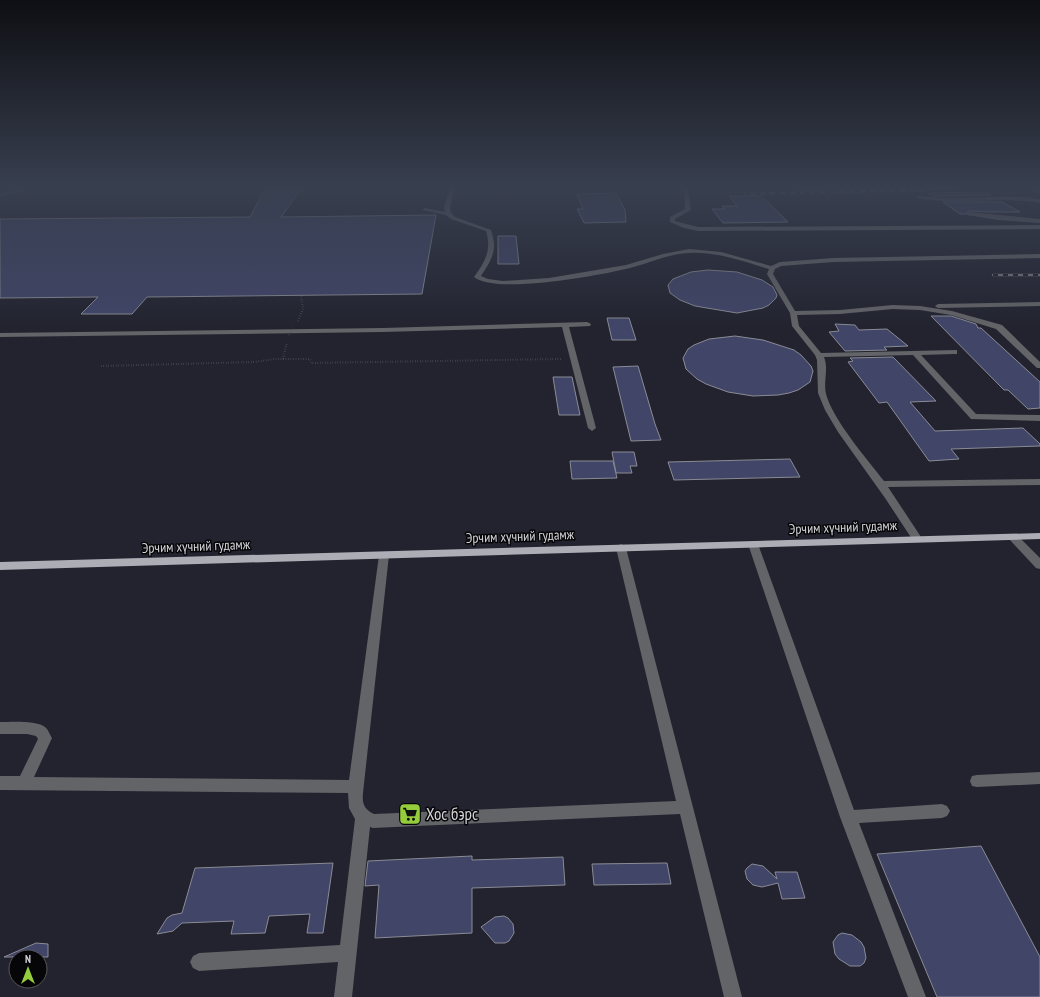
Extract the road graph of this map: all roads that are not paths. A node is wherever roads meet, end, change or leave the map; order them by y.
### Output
1 (491, 236) edge
2 (1040, 256) edge
3 (772, 268) junction
4 (1040, 304) edge
5 (896, 307) junction
6 (793, 313) junction
7 (587, 324) dead end
8 (565, 325) junction
9 (0, 335) edge
10 (954, 352) dead end
11 (915, 353) junction
12 (819, 354) junction
13 (1040, 366) edge
14 (1040, 418) edge
15 (592, 428) dead end
16 (1040, 482) edge
17 (881, 484) junction
18 (1040, 536) edge
19 (1013, 537) junction
20 (918, 540) junction
21 (753, 544) junction
22 (621, 548) junction
23 (384, 555) junction
24 (1040, 565) edge
25 (0, 566) edge
26 (0, 728) edge
27 (1040, 778) edge
28 (977, 781) dead end
29 (0, 783) edge
30 (24, 783) junction
31 (356, 787) junction
32 (686, 807) junction
33 (942, 811) dead end
34 (362, 817) junction
35 (848, 817) junction
36 (348, 953) junction
37 (199, 962) dead end
38 (343, 997) edge
39 (733, 997) edge
40 (917, 997) edge

1 - 3 street
2 - 3 street
3 - 6 street
4 - 5 street
5 - 6 street
5 - 13 street
6 - 12 street
7 - 8 street
8 - 9 street
8 - 15 street
10 - 11 street
11 - 12 street
11 - 14 street
12 - 17 street
16 - 17 street
17 - 20 street
18 - 19 main road, Эрчим хүчний гудамж
19 - 20 main road, Эрчим хүчний гудамж
19 - 24 street
20 - 21 main road, Эрчим хүчний гудамж
21 - 22 main road, Эрчим хүчний гудамж
21 - 35 street
22 - 23 main road, Эрчим хүчний гудамж
22 - 32 street
23 - 25 main road, Эрчим хүчний гудамж
23 - 31 street
26 - 30 street
27 - 28 street
29 - 30 street
30 - 31 street
31 - 34 street
32 - 34 street
32 - 39 street
33 - 35 street
34 - 36 street
35 - 40 street
36 - 37 street
36 - 38 street

